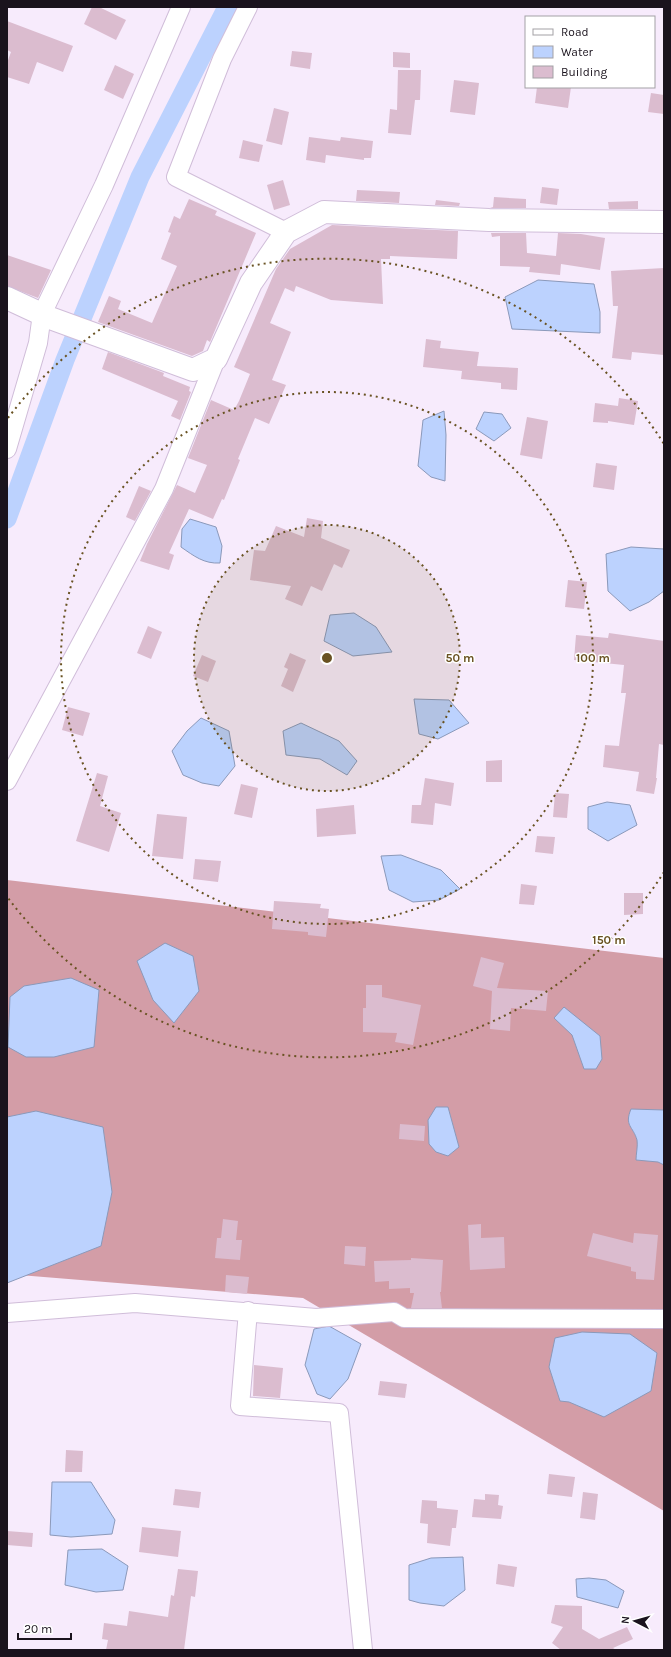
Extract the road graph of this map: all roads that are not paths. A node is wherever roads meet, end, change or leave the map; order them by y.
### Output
1 (181, 7) edge
2 (248, 7) edge
3 (664, 222) edge
4 (286, 232) junction
5 (7, 298) edge
6 (46, 316) junction
7 (216, 359) junction
8 (7, 449) edge
9 (7, 781) edge
10 (248, 1311) junction
11 (7, 1313) edge
12 (664, 1319) edge
13 (363, 1650) edge

1 - 6 street
2 - 4 street
3 - 4 street
4 - 7 street
5 - 6 street
6 - 7 street
6 - 8 street
7 - 9 street
10 - 11 street
10 - 12 street
10 - 13 street

